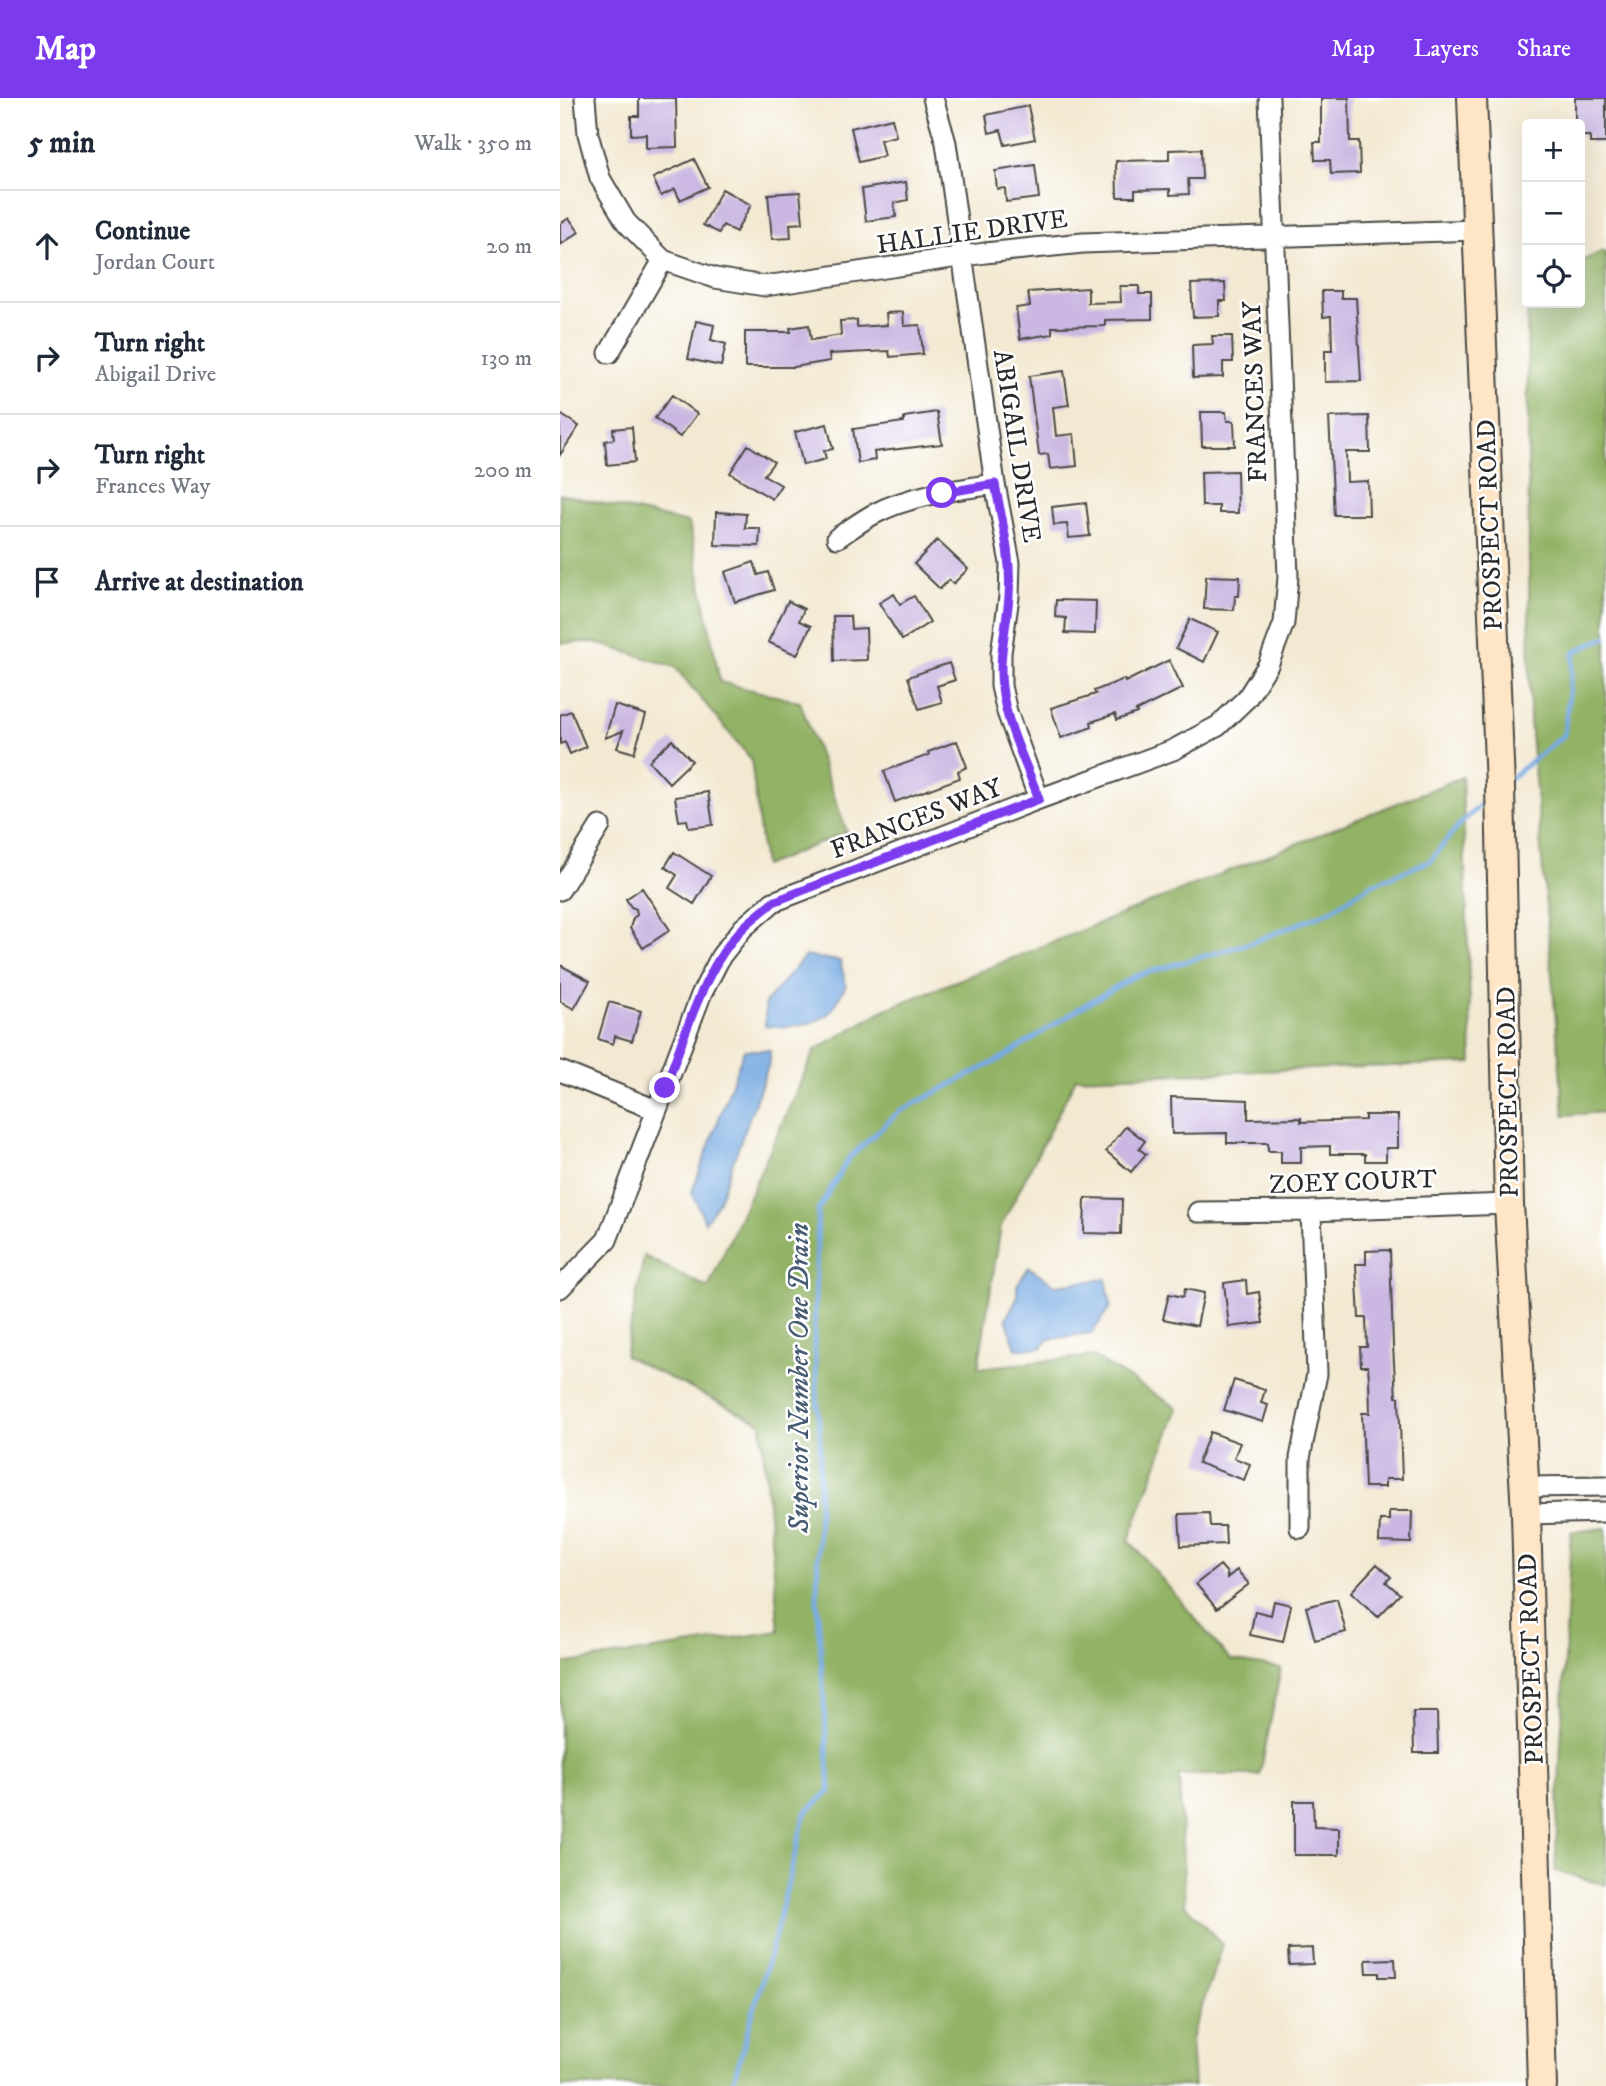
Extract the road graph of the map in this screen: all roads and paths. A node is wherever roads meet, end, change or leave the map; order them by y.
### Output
1 (585, 98) edge
2 (933, 98) edge
3 (1269, 98) edge
4 (1472, 98) edge
5 (1478, 230) junction
6 (1275, 237) junction
7 (962, 257) junction
8 (663, 260) junction
9 (609, 353) dead end
10 (995, 484) junction
11 (837, 538) dead end
12 (1039, 799) junction
13 (600, 827) dead end
14 (560, 890) edge
15 (560, 1071) edge
16 (656, 1110) junction
17 (1509, 1204) junction
18 (1311, 1211) junction
19 (1198, 1212) dead end
20 (560, 1287) edge
21 (1606, 1486) edge
22 (1525, 1501) junction
23 (1606, 1512) edge
24 (1300, 1528) dead end
25 (1542, 2086) edge

1 - 8 street, HALLIE DRIVE
2 - 7 street, ABIGAIL DRIVE
3 - 6 street, FRANCES WAY
4 - 5 main road, PROSPECT ROAD
5 - 6 street, HALLIE DRIVE
5 - 17 main road, PROSPECT ROAD
6 - 7 street, HALLIE DRIVE
6 - 12 street, FRANCES WAY
7 - 8 street, HALLIE DRIVE
7 - 10 street, ABIGAIL DRIVE
8 - 9 street
10 - 11 street
10 - 12 street, ABIGAIL DRIVE
12 - 16 street, FRANCES WAY
13 - 14 street
15 - 16 street
16 - 20 street, FRANCES WAY
17 - 18 street, ZOEY COURT
17 - 22 main road, PROSPECT ROAD
18 - 19 street, ZOEY COURT
18 - 24 street
21 - 22 street
22 - 23 street
22 - 25 main road, PROSPECT ROAD

